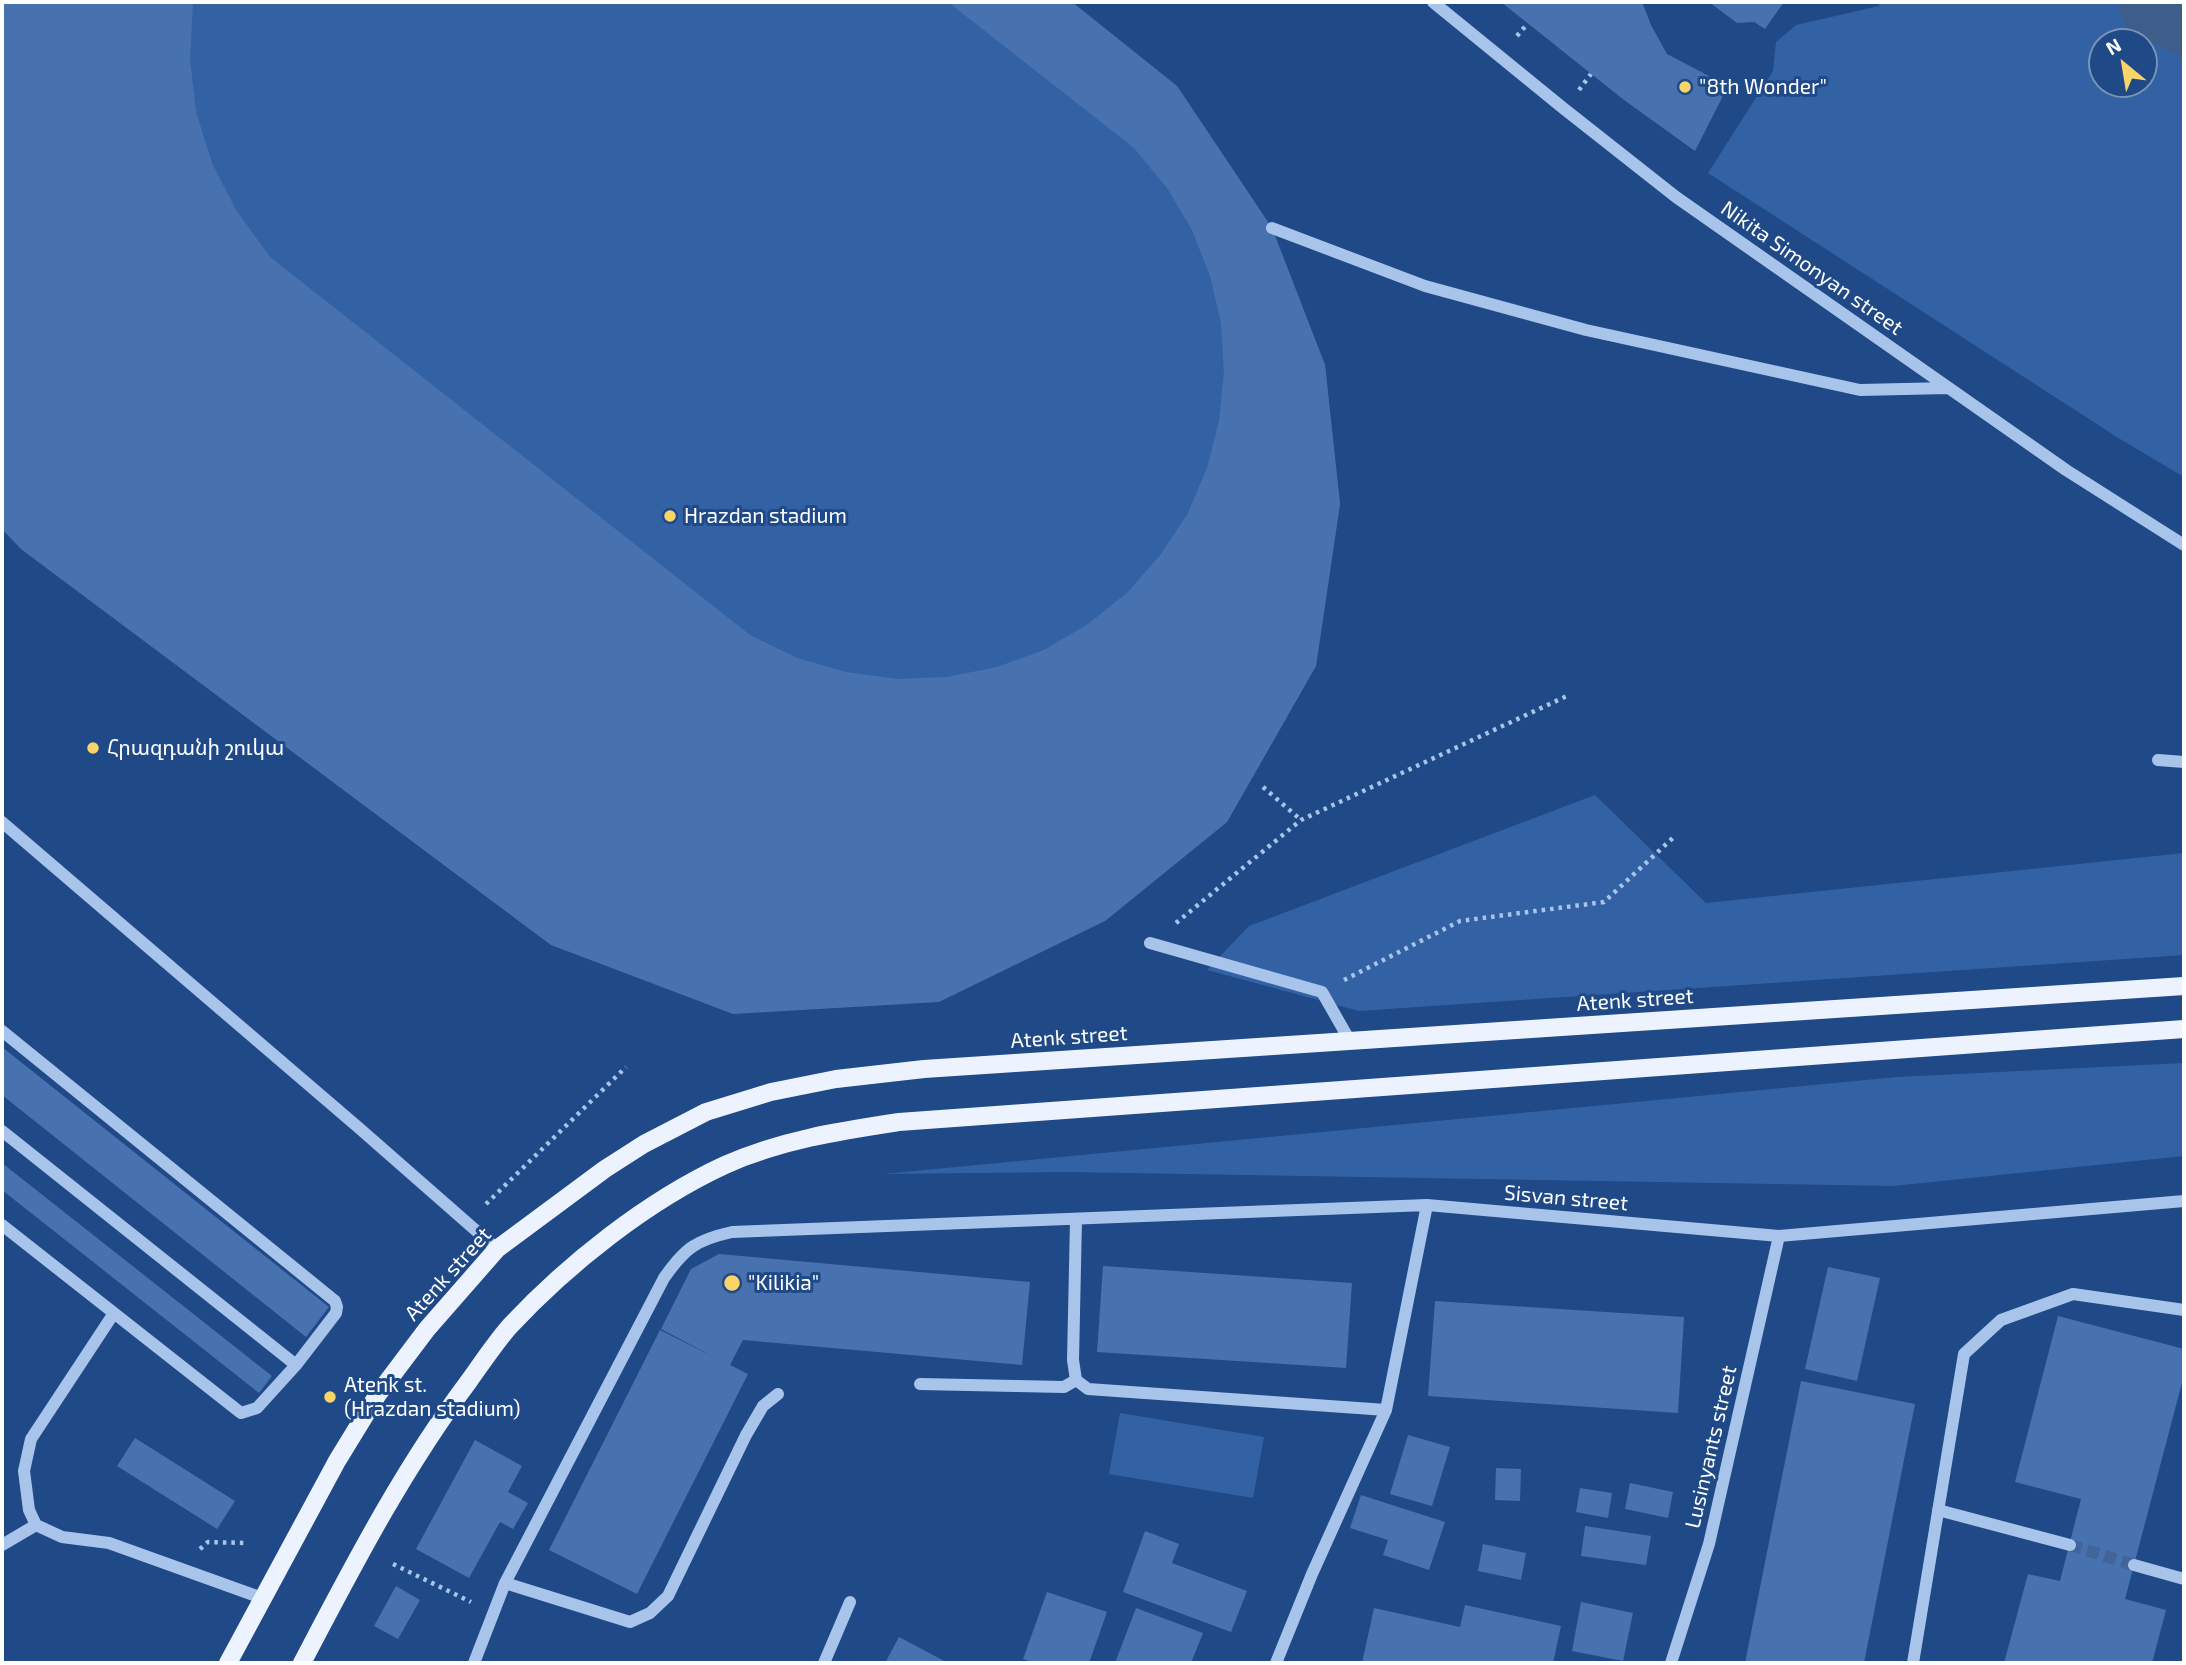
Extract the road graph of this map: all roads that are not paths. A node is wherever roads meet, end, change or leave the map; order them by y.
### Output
1 (1433, 2) edge
2 (1272, 228) dead end
3 (1949, 388) junction
4 (2184, 545) edge
5 (2158, 760) dead end
6 (2184, 762) edge
7 (2, 822) edge
8 (1150, 943) road end
9 (2184, 986) edge
10 (2184, 1029) edge
11 (2, 1031) edge
12 (1350, 1041) junction
13 (2, 1131) edge
14 (2184, 1201) edge
15 (1427, 1205) junction
16 (1076, 1220) junction
17 (2, 1225) edge
18 (1779, 1237) junction
19 (498, 1249) junction
20 (2184, 1310) edge
21 (114, 1313) junction
22 (296, 1365) junction
23 (1076, 1380) junction
24 (920, 1384) dead end
25 (778, 1394) dead end
26 (1386, 1410) junction
27 (1938, 1510) junction
28 (36, 1525) junction
29 (2, 1545) edge
30 (2070, 1545) tunnel mouth
31 (2134, 1565) tunnel mouth
32 (2184, 1579) edge
33 (505, 1583) junction
34 (262, 1598) junction
35 (850, 1602) dead end
36 (228, 1663) edge
37 (302, 1663) edge
38 (474, 1663) edge
39 (824, 1663) edge
40 (1276, 1663) edge
41 (1671, 1663) edge
42 (1913, 1663) edge

1 - 3 street, Nikita Simonyan street
2 - 3 street
3 - 4 street, Nikita Simonyan street
5 - 6 street
7 - 19 street
8 - 12 street
9 - 12 main road, Atenk street
10 - 37 main road
11 - 22 street
12 - 19 main road, Atenk street
13 - 22 street
14 - 18 street, Sisvan street
15 - 16 street, Sisvan street
15 - 18 street, Sisvan street
15 - 26 street
16 - 23 street
16 - 33 street, Sisvan street
17 - 21 street
18 - 41 street, Lusinyants street
19 - 34 main road, Atenk street
20 - 27 street
21 - 22 street
21 - 28 street
23 - 24 street
23 - 26 street
25 - 33 street
26 - 40 street
27 - 30 street
27 - 42 street
28 - 29 street
28 - 34 street
31 - 32 street
33 - 38 street, Sisvan street
34 - 36 main road, Atenk street
35 - 39 street

